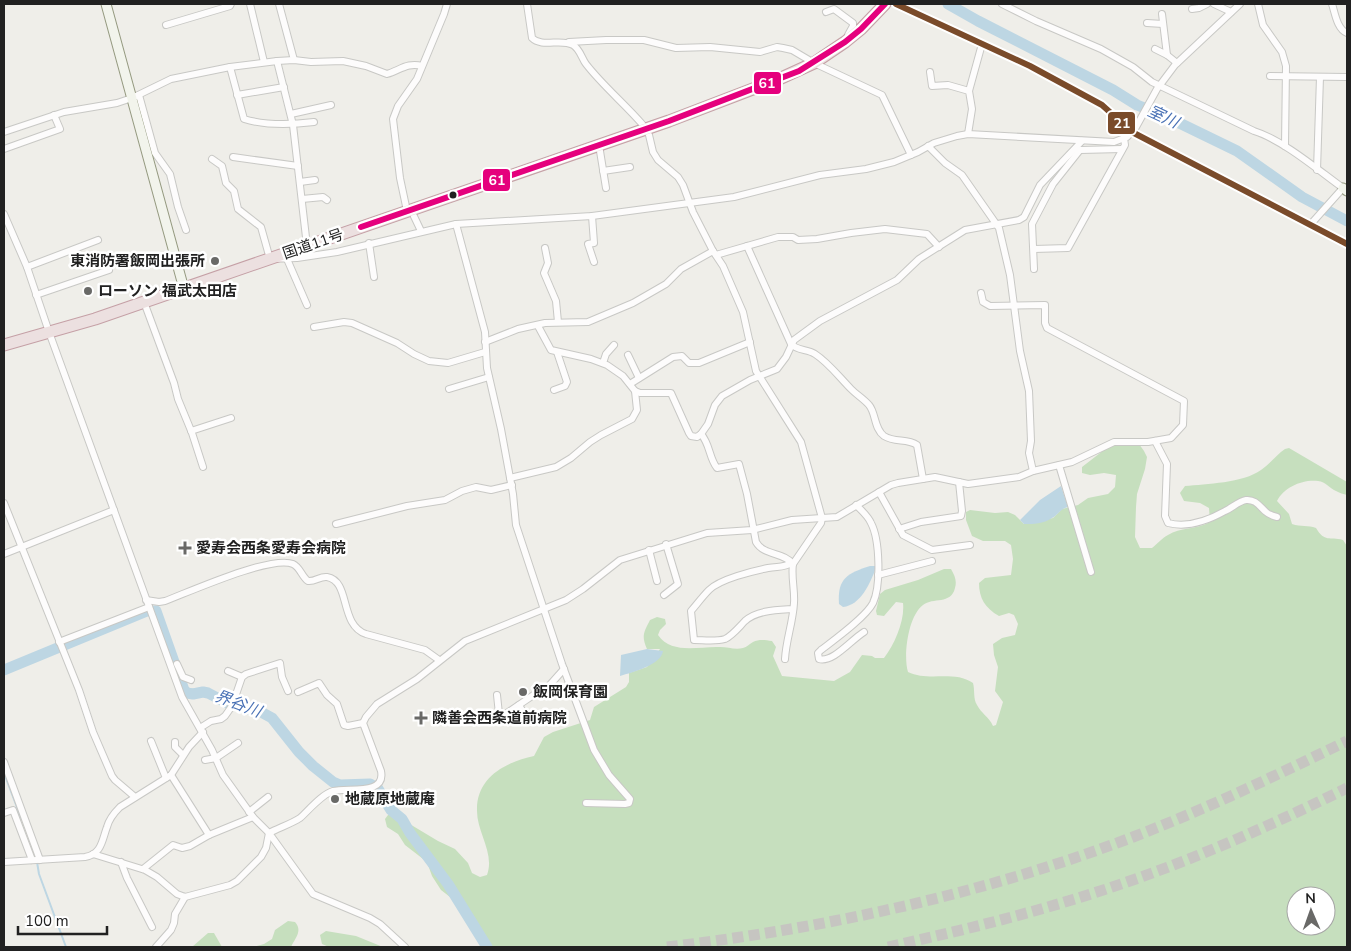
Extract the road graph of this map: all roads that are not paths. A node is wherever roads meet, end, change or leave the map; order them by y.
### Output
1 (106, 4) edge
2 (231, 4) edge
3 (250, 4) edge
4 (279, 4) edge
5 (447, 4) edge
6 (527, 4) edge
7 (885, 4) edge
8 (896, 4) edge
9 (1002, 4) edge
10 (1207, 4) edge
11 (1214, 4) edge
12 (1240, 4) edge
13 (1258, 4) edge
14 (1332, 4) edge
15 (1192, 8) dead end
16 (826, 12) dead end
17 (1231, 12) junction
18 (1162, 14) dead end
19 (1146, 23) dead end
20 (1163, 24) junction
21 (166, 25) dead end
22 (1347, 33) edge
23 (848, 40) junction
24 (566, 43) junction
25 (982, 44) junction
26 (1155, 49) dead end
27 (1167, 55) junction
28 (294, 60) junction
29 (277, 61) junction
30 (264, 62) junction
31 (814, 63) junction
32 (1177, 63) junction
33 (422, 66) junction
34 (230, 67) junction
35 (930, 72) dead end
36 (1270, 76) dead end
37 (1285, 76) junction
38 (1320, 77) junction
39 (1347, 77) edge
40 (284, 87) junction
41 (1158, 87) junction
42 (968, 92) junction
43 (237, 95) junction
44 (136, 97) junction
45 (331, 105) dead end
46 (291, 114) junction
47 (54, 115) junction
48 (314, 122) dead end
49 (294, 125) junction
50 (646, 129) junction
51 (1134, 129) junction
52 (4, 132) edge
53 (968, 134) junction
54 (1124, 138) junction
55 (1082, 141) junction
56 (600, 145) junction
57 (928, 146) junction
58 (1284, 146) junction
59 (4, 149) edge
60 (1122, 149) junction
61 (911, 155) junction
62 (233, 157) dead end
63 (212, 159) dead end
64 (298, 166) junction
65 (630, 167) dead end
66 (1317, 170) junction
67 (603, 171) junction
68 (315, 180) dead end
69 (300, 182) junction
70 (606, 188) dead end
71 (1343, 191) edge
72 (302, 199) junction
73 (327, 200) dead end
74 (690, 204) junction
75 (409, 211) junction
76 (4, 214) edge
77 (592, 216) junction
78 (1312, 222) junction
79 (456, 224) junction
80 (996, 224) junction
81 (186, 230) dead end
82 (421, 232) junction
83 (98, 240) dead end
84 (369, 244) junction
85 (1347, 244) edge
86 (307, 246) junction
87 (747, 246) junction
88 (939, 247) junction
89 (545, 248) dead end
90 (1034, 249) junction
91 (714, 253) junction
92 (270, 259) junction
93 (287, 259) junction
94 (594, 262) dead end
95 (107, 265) dead end
96 (27, 267) junction
97 (1034, 269) dead end
98 (374, 277) dead end
99 (184, 288) junction
100 (981, 292) dead end
101 (36, 295) junction
102 (144, 302) junction
103 (307, 305) dead end
104 (1014, 306) junction
105 (558, 322) junction
106 (314, 326) dead end
107 (538, 326) junction
108 (48, 332) junction
109 (485, 342) junction
110 (750, 342) junction
111 (4, 344) edge
112 (791, 344) junction
113 (614, 345) dead end
114 (485, 352) junction
115 (557, 352) junction
116 (628, 355) dead end
117 (603, 363) junction
118 (760, 376) junction
119 (489, 377) junction
120 (639, 378) junction
121 (630, 384) junction
122 (449, 389) dead end
123 (554, 390) dead end
124 (635, 391) junction
125 (231, 418) dead end
126 (192, 431) junction
127 (701, 434) junction
128 (1155, 441) junction
129 (1059, 465) junction
130 (203, 467) dead end
131 (1033, 471) junction
132 (923, 479) junction
133 (511, 481) junction
134 (960, 482) junction
135 (879, 492) junction
136 (4, 503) edge
137 (856, 505) junction
138 (114, 510) junction
139 (1277, 517) dead end
140 (822, 518) junction
141 (336, 524) dead end
142 (754, 529) junction
143 (899, 529) junction
144 (666, 544) junction
145 (970, 545) dead end
146 (21, 547) junction
147 (649, 550) junction
148 (4, 554) edge
149 (932, 562) dead end
150 (792, 564) junction
151 (1091, 572) dead end
152 (878, 575) junction
153 (657, 581) dead end
154 (664, 595) dead end
155 (146, 600) junction
156 (544, 609) junction
157 (793, 609) junction
158 (150, 610) junction
159 (864, 632) dead end
160 (60, 645) junction
161 (785, 658) dead end
162 (439, 660) junction
163 (177, 664) dead end
164 (564, 669) junction
165 (228, 671) dead end
166 (242, 677) junction
167 (179, 678) junction
168 (191, 680) dead end
169 (288, 692) dead end
170 (298, 692) dead end
171 (497, 695) dead end
172 (519, 705) junction
173 (524, 714) dead end
174 (363, 723) junction
175 (201, 730) junction
176 (151, 741) dead end
177 (175, 742) dead end
178 (238, 743) dead end
179 (183, 755) junction
180 (216, 758) junction
181 (205, 760) dead end
182 (4, 762) edge
183 (169, 776) junction
184 (136, 797) junction
185 (268, 797) dead end
186 (586, 803) dead end
187 (4, 813) edge
188 (251, 815) junction
189 (268, 833) junction
190 (209, 835) junction
191 (93, 854) junction
192 (36, 860) junction
193 (4, 862) edge
194 (121, 862) junction
195 (143, 869) junction
196 (185, 897) junction
197 (152, 928) dead end
198 (156, 947) edge
199 (405, 947) edge

1 - 44 street
2 - 21 street
3 - 30 street
4 - 28 street
5 - 33 street
6 - 24 street
7 - 23 highway, 国道11号
8 - 25 street
9 - 41 street
10 - 15 street
11 - 17 street
12 - 17 street
13 - 37 street
14 - 22 street
16 - 23 street
17 - 32 street
18 - 20 street
19 - 20 street
20 - 27 street
23 - 31 highway, 国道11号
24 - 31 street
24 - 50 street
25 - 42 street
25 - 51 street
26 - 27 street
27 - 32 street
28 - 29 street
28 - 33 street
29 - 30 street
29 - 40 street
30 - 34 street
31 - 50 highway, 国道11号
31 - 61 street
32 - 41 street
33 - 75 street
34 - 43 street
34 - 44 street
35 - 42 street
36 - 37 street
37 - 38 street
37 - 58 street
38 - 39 street
38 - 66 street
40 - 43 street
40 - 46 street
41 - 51 street
41 - 58 street
42 - 53 street
43 - 49 street
44 - 47 street
44 - 81 street
44 - 99 street
45 - 46 street
46 - 49 street
47 - 52 street
47 - 59 street
48 - 49 street
49 - 64 street
50 - 56 highway, 国道11号
50 - 74 street
51 - 54 street
51 - 78 street
53 - 55 street
53 - 57 street
54 - 55 street
54 - 60 street
55 - 80 street
56 - 67 street
56 - 75 highway, 国道11号
57 - 61 street
57 - 80 street
58 - 66 street
60 - 90 street
60 - 90 street
61 - 74 street
62 - 64 street
63 - 92 street
64 - 69 street
65 - 67 street
66 - 71 street
67 - 70 street
68 - 69 street
69 - 72 street
71 - 78 street
72 - 73 street
72 - 86 street
74 - 77 street
74 - 91 street
75 - 82 street
75 - 86 highway, 国道11号
76 - 96 street
77 - 79 street
77 - 94 street
78 - 85 street
79 - 82 street
79 - 109 street
80 - 88 street
80 - 104 street
82 - 84 street
83 - 96 street
84 - 93 street
84 - 98 street
86 - 92 highway, 国道11号
87 - 88 street
87 - 91 street
87 - 112 street
88 - 112 street
89 - 105 street
90 - 97 street
91 - 105 street
91 - 110 street
92 - 93 street
92 - 99 highway, 国道11号
93 - 103 street
95 - 101 street
96 - 101 street
99 - 102 highway, 国道11号
100 - 104 street
101 - 108 street
102 - 108 highway, 国道11号
102 - 126 street
104 - 128 street
104 - 131 street
105 - 107 street
106 - 114 street
107 - 109 street
107 - 115 street
108 - 111 highway, 国道11号
108 - 138 street
109 - 114 street
110 - 118 street
110 - 120 street
112 - 118 street
112 - 132 street
113 - 117 street
114 - 119 street
115 - 117 street
115 - 123 street
116 - 120 street
117 - 121 street
118 - 127 street
118 - 140 street
119 - 122 street
119 - 133 street
120 - 121 street
121 - 124 street
124 - 127 street
124 - 133 street
125 - 126 street
126 - 130 street
127 - 142 street
128 - 129 street
128 - 139 street
129 - 131 street
129 - 151 street
131 - 134 street
132 - 134 street
132 - 135 street
133 - 141 street
133 - 156 street
134 - 143 street
135 - 137 street
135 - 143 street
136 - 146 street
137 - 140 street
137 - 152 street
138 - 146 street
138 - 155 street
140 - 142 street
140 - 150 street
142 - 144 street
142 - 150 street
143 - 145 street
144 - 147 street
144 - 154 street
146 - 148 street
146 - 160 street
147 - 153 street
147 - 156 street
149 - 152 street
150 - 157 street
150 - 157 street
152 - 159 street
155 - 158 street
155 - 162 street
156 - 162 street
156 - 164 street
157 - 161 street
158 - 160 street
158 - 167 street
160 - 184 street
162 - 174 street
163 - 167 street
164 - 172 street
164 - 186 street
165 - 166 street
166 - 169 street
166 - 175 street
167 - 168 street
167 - 175 street
170 - 174 street
171 - 172 street
172 - 173 street
174 - 189 street
175 - 179 street
175 - 180 street
176 - 183 street
177 - 179 street
178 - 180 street
179 - 183 street
180 - 181 street
180 - 188 street
182 - 192 street
183 - 184 street
183 - 190 street
184 - 191 street
185 - 188 street
187 - 192 street
188 - 189 street
188 - 190 street
189 - 196 street
189 - 199 street
190 - 195 street
191 - 192 street
191 - 194 street
192 - 193 street
194 - 195 street
194 - 197 street
195 - 196 street
196 - 198 street

